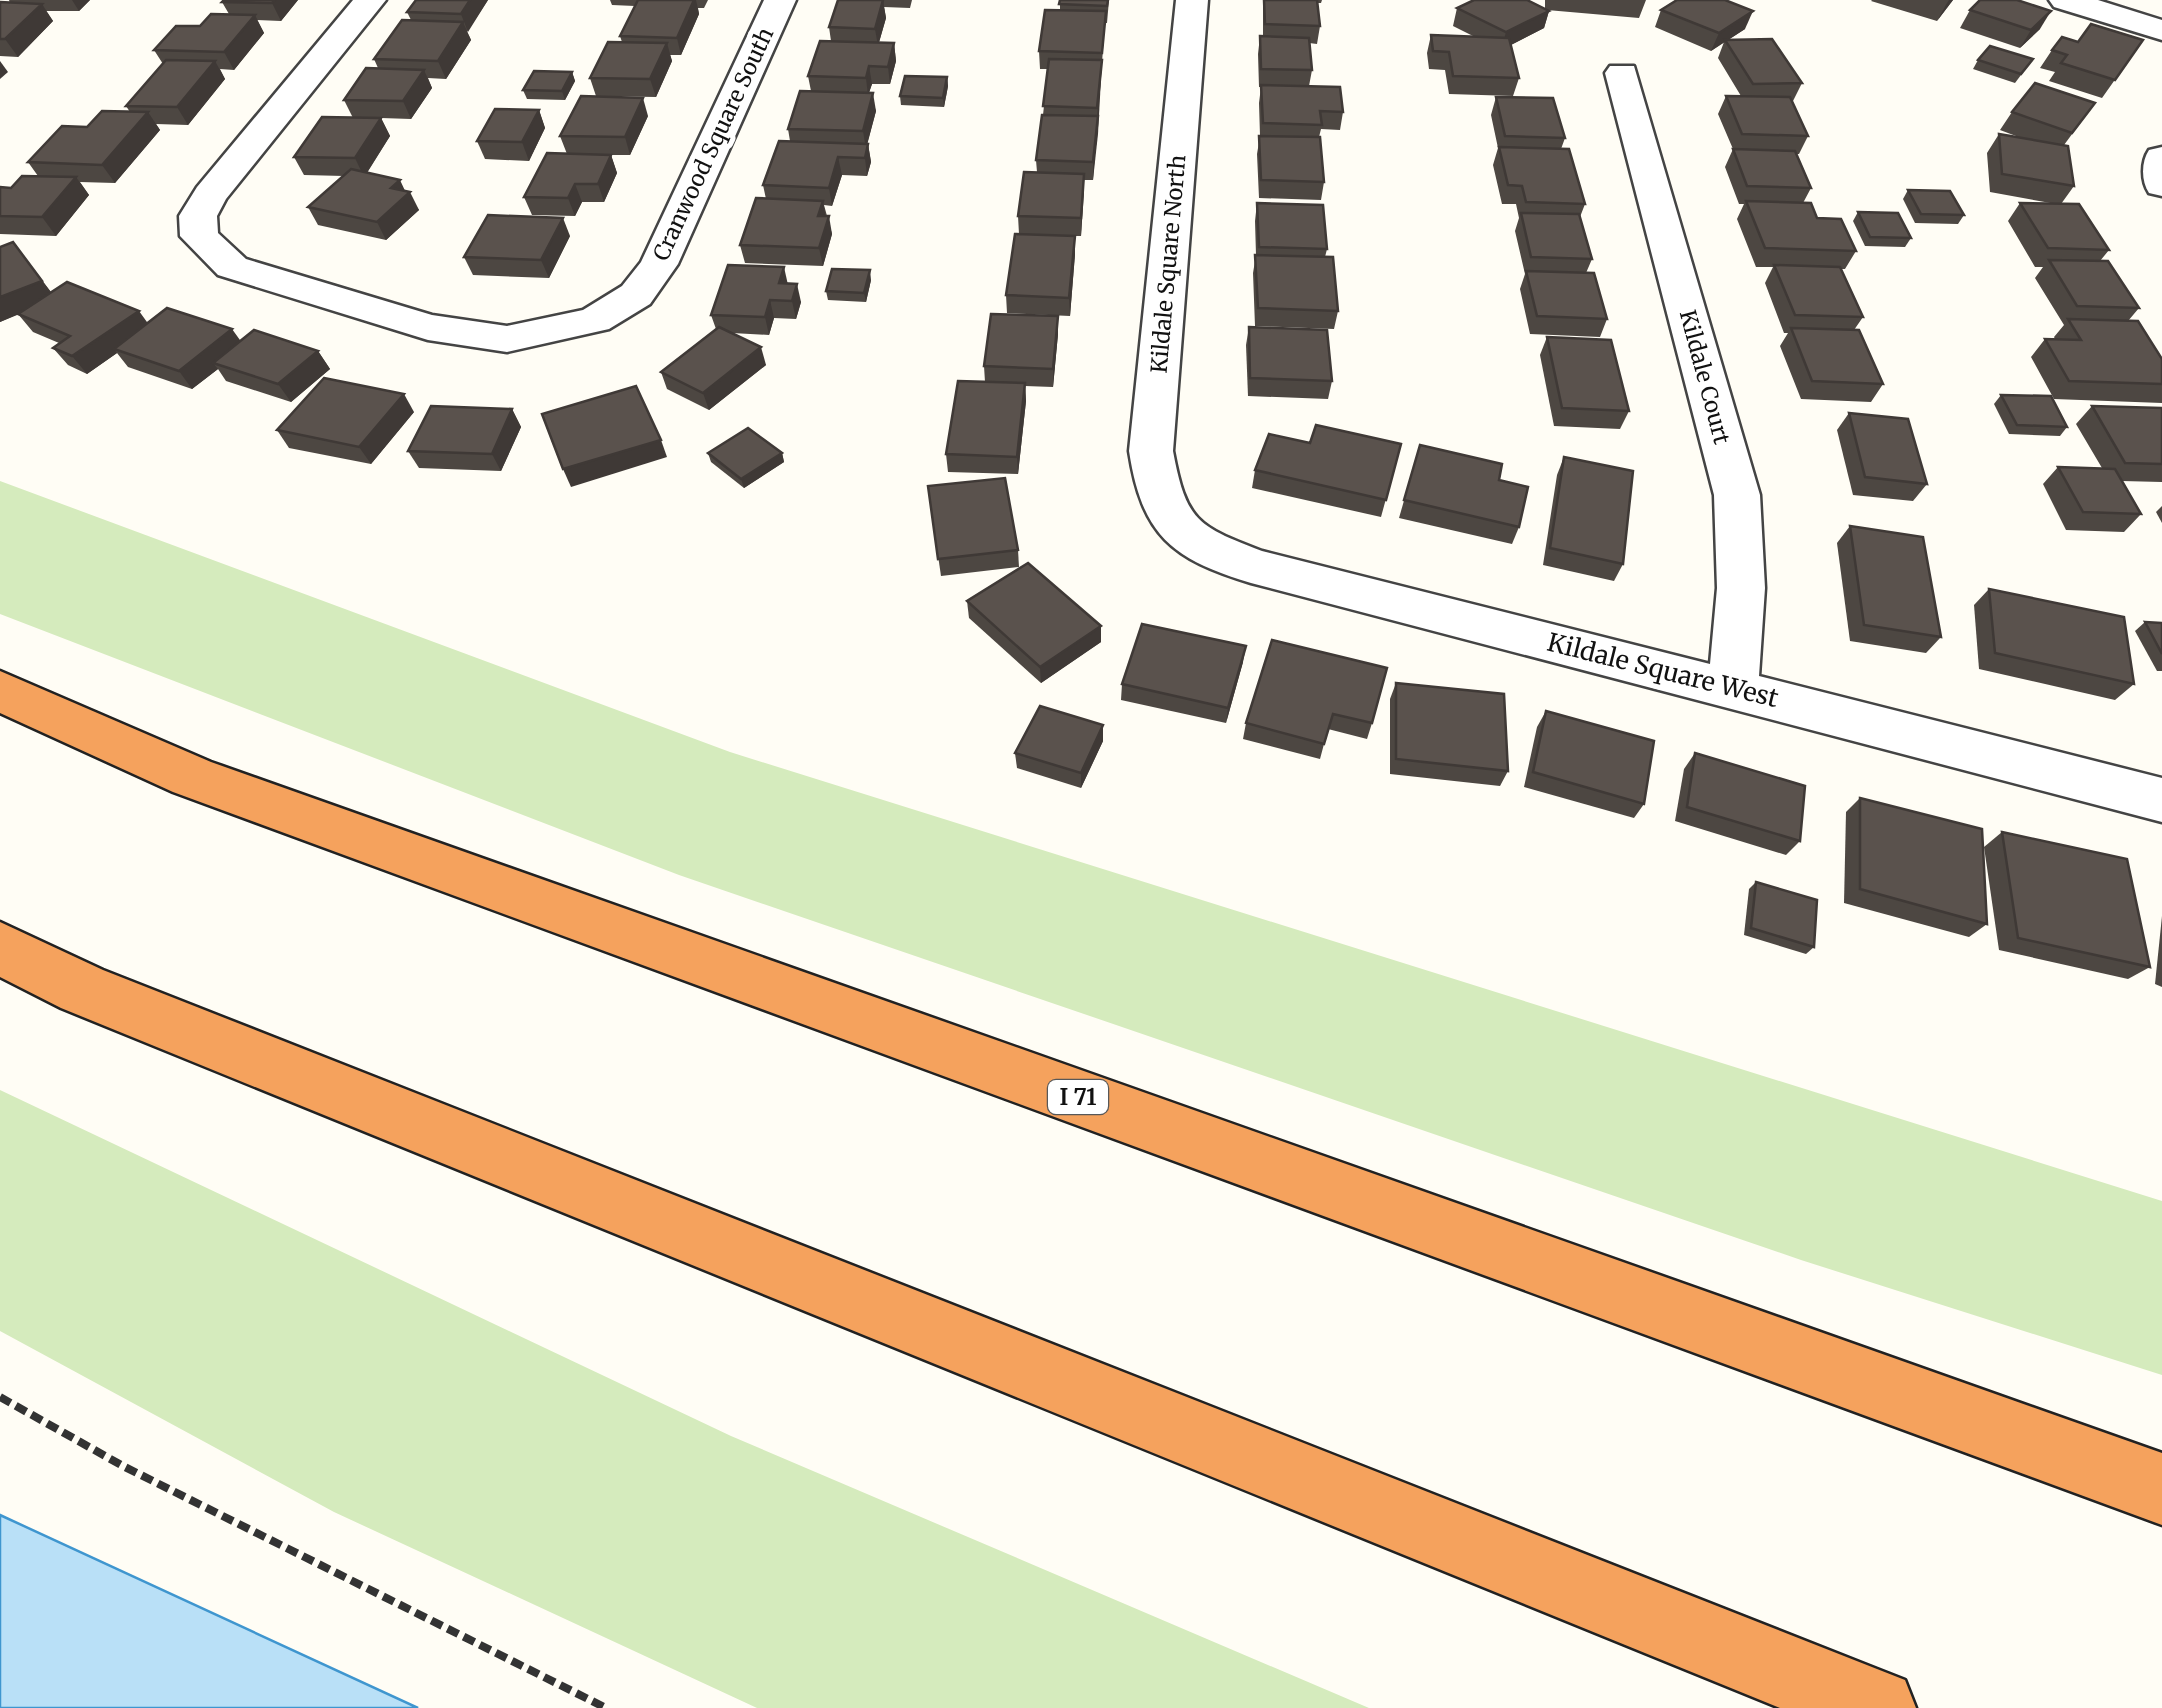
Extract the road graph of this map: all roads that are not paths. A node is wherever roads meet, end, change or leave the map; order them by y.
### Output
1 (370, 0) edge
2 (780, 0) edge
3 (1192, 0) edge
4 (2065, 0) edge
5 (2162, 30) edge
6 (1622, 73) dead end
7 (2162, 158) edge
8 (2162, 185) edge
9 (1172, 524) joint
10 (1733, 688) junction
11 (0, 692) edge
12 (2162, 800) edge
13 (0, 948) edge
14 (2162, 1489) edge
15 (1877, 1708) edge

1 - 2 street, Cranwood Square South
3 - 9 street, Kildale Square North
4 - 5 street
6 - 10 street, Kildale Court
7 - 8 street
9 - 10 street, Kildale Square West
10 - 12 street, Kildale Square West
11 - 14 highway, I 71
13 - 15 highway

